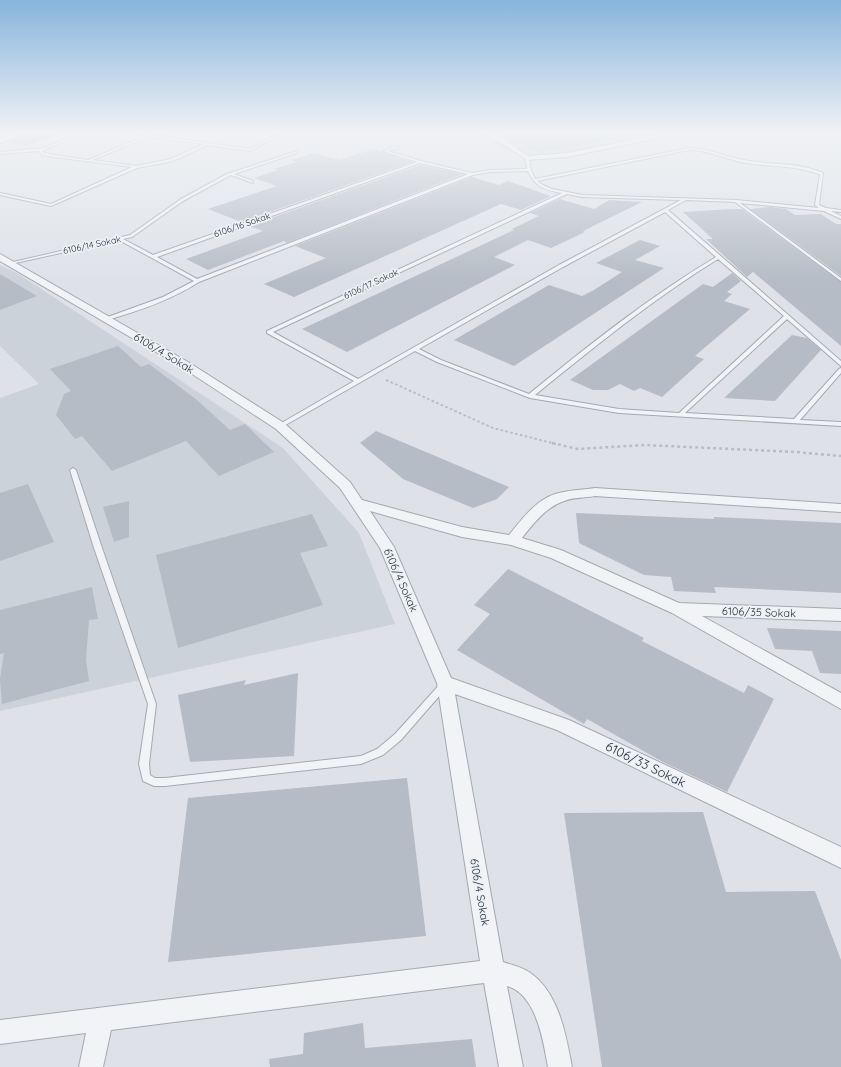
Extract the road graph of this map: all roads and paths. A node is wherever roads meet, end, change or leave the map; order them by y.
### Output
1 (103, 182) edge
2 (216, 182) edge
3 (364, 182) edge
4 (452, 182) edge
5 (536, 182) edge
6 (821, 182) edge
7 (566, 193) junction
8 (0, 194) edge
9 (684, 200) junction
10 (736, 201) junction
11 (828, 209) junction
12 (665, 210) junction
13 (841, 211) edge
14 (841, 218) edge
15 (120, 239) junction
16 (153, 257) junction
17 (718, 257) junction
18 (5, 260) edge
19 (841, 280) edge
20 (197, 281) junction
21 (786, 317) junction
22 (107, 319) junction
23 (415, 349) junction
24 (841, 364) edge
25 (841, 370) edge
26 (386, 380) dead end
27 (358, 381) junction
28 (530, 396) junction
29 (680, 415) junction
30 (795, 422) junction
31 (841, 424) edge
32 (280, 426) junction
33 (841, 456) edge
34 (73, 470) dead end
35 (358, 503) junction
36 (841, 508) edge
37 (512, 540) junction
38 (677, 609) junction
39 (841, 615) edge
40 (445, 684) junction
41 (841, 702) edge
42 (841, 858) edge
43 (493, 970) junction
44 (101, 1019) junction
45 (0, 1032) edge
46 (90, 1067) edge
47 (511, 1067) edge
48 (560, 1067) edge

1 - 8 lane
2 - 15 lane, 6106/14 Sokak
3 - 16 lane, 6106/16 Sokak
4 - 20 lane
5 - 7 lane
6 - 11 lane
7 - 9 lane
7 - 27 lane, 6106/17 Sokak
9 - 10 lane
9 - 12 lane
10 - 11 lane
10 - 19 lane
11 - 13 lane
11 - 14 lane
12 - 17 lane
12 - 23 lane
15 - 16 lane
15 - 18 lane, 6106/14 Sokak
16 - 20 lane
17 - 21 lane
17 - 28 lane
18 - 22 street, 6106/4 Sokak
20 - 22 lane
21 - 24 lane
21 - 29 lane
22 - 32 street, 6106/4 Sokak
23 - 27 lane
23 - 28 lane
25 - 30 lane
26 - 33 path
27 - 32 lane
28 - 29 lane
29 - 30 lane
30 - 31 lane
32 - 35 street, 6106/4 Sokak
34 - 40 lane
35 - 37 street
35 - 40 street, 6106/4 Sokak
36 - 37 street
37 - 38 street
38 - 39 street, 6106/35 Sokak
38 - 41 street
40 - 42 street, 6106/33 Sokak
40 - 43 street, 6106/4 Sokak
43 - 44 street
43 - 47 street, 6106/4 Sokak
43 - 48 street
44 - 45 street
44 - 46 street

